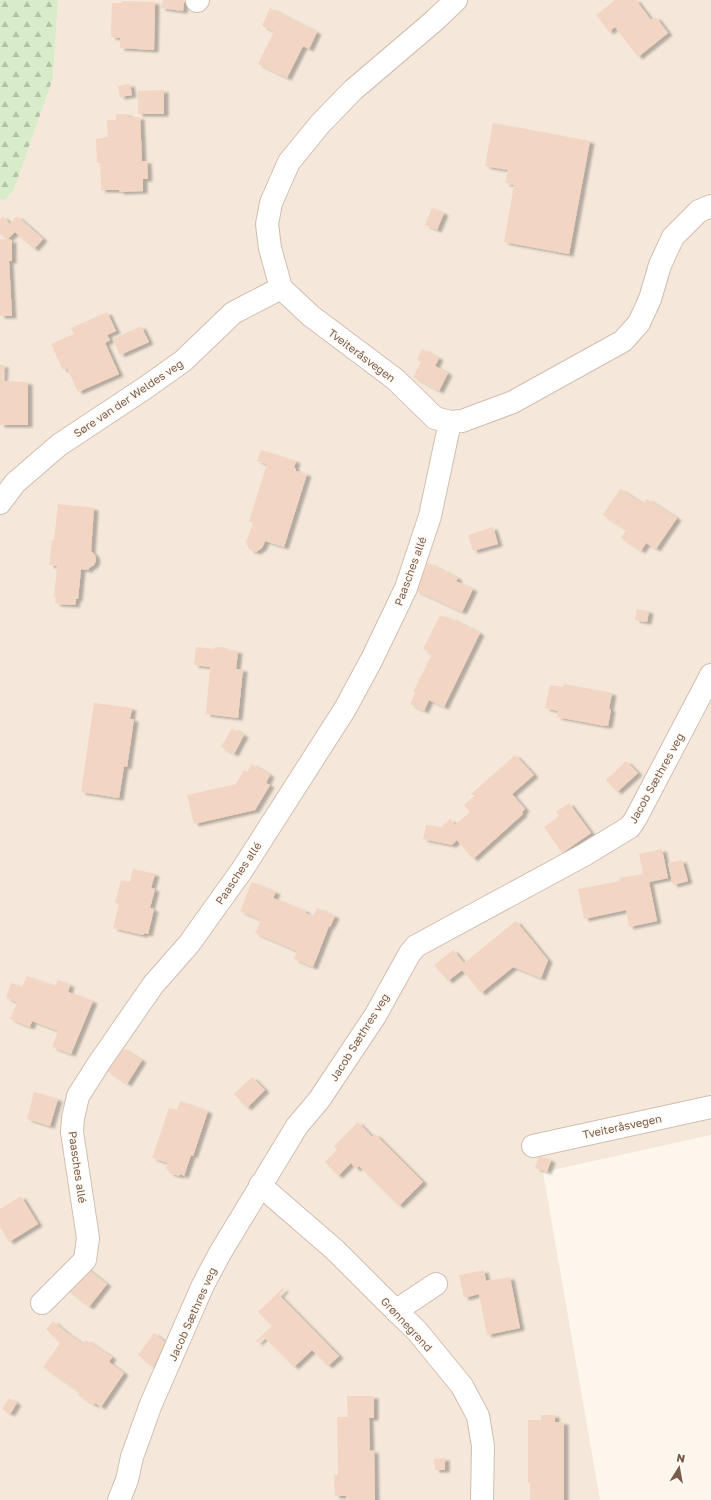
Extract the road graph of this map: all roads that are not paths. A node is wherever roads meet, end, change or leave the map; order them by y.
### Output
1 (456, 0) edge
2 (711, 206) edge
3 (281, 288) junction
4 (450, 422) junction
5 (0, 503) edge
6 (711, 675) edge
7 (711, 1107) edge
8 (533, 1146) dead end
9 (260, 1185) junction
10 (436, 1284) dead end
11 (42, 1303) dead end
12 (397, 1312) junction
13 (119, 1500) edge
14 (482, 1500) edge

1 - 3 street
2 - 4 street
3 - 4 street, Tveiteråsvegen
3 - 5 street, Søre van der Weldes veg
4 - 11 street, Paasches allé
6 - 9 street, Jacob Sæthres veg
7 - 8 street, Tveiteråsvegen
9 - 12 street, Grønnegrend
9 - 13 street, Jacob Sæthres veg
10 - 12 street
12 - 14 street, Grønnegrend

